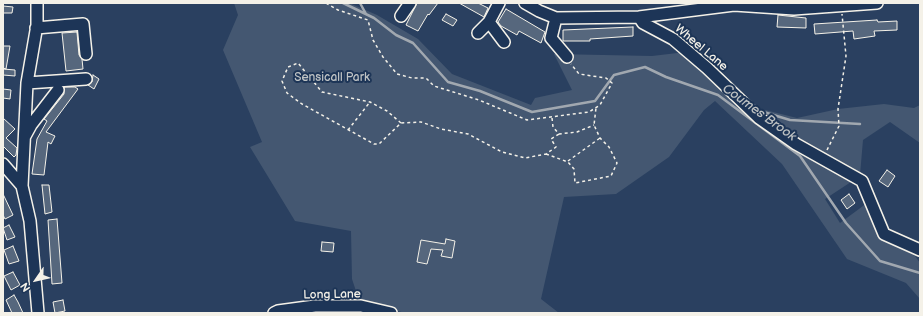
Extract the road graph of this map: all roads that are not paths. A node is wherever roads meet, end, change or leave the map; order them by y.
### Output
1 (37, 3) edge
2 (410, 3) edge
3 (499, 3) edge
4 (525, 3) edge
5 (658, 3) edge
6 (877, 3) edge
7 (734, 4) edge
8 (795, 6) edge
9 (664, 13) junction
10 (401, 16) dead end
11 (639, 17) junction
12 (556, 18) junction
13 (489, 22) junction
14 (36, 28) junction
15 (478, 33) dead end
16 (504, 42) dead end
17 (86, 54) dead end
18 (567, 57) road end
19 (86, 79) dead end
20 (27, 83) junction
21 (58, 90) dead end
22 (24, 140) junction
23 (3, 164) edge
24 (22, 186) junction
25 (920, 250) edge
26 (38, 313) edge
27 (274, 313) edge
28 (391, 313) edge

1 - 14 street
2 - 10 street
3 - 13 street
4 - 12 street
5 - 9 street
6 - 8 street
7 - 8 street
7 - 9 street
9 - 11 street
11 - 12 street
11 - 25 street, Wheel Lane
12 - 18 street
13 - 15 street
13 - 16 street
14 - 17 street
14 - 20 street
19 - 20 street
20 - 22 street
21 - 22 street
22 - 24 street
23 - 24 street
24 - 26 street
27 - 28 street, Long Lane

